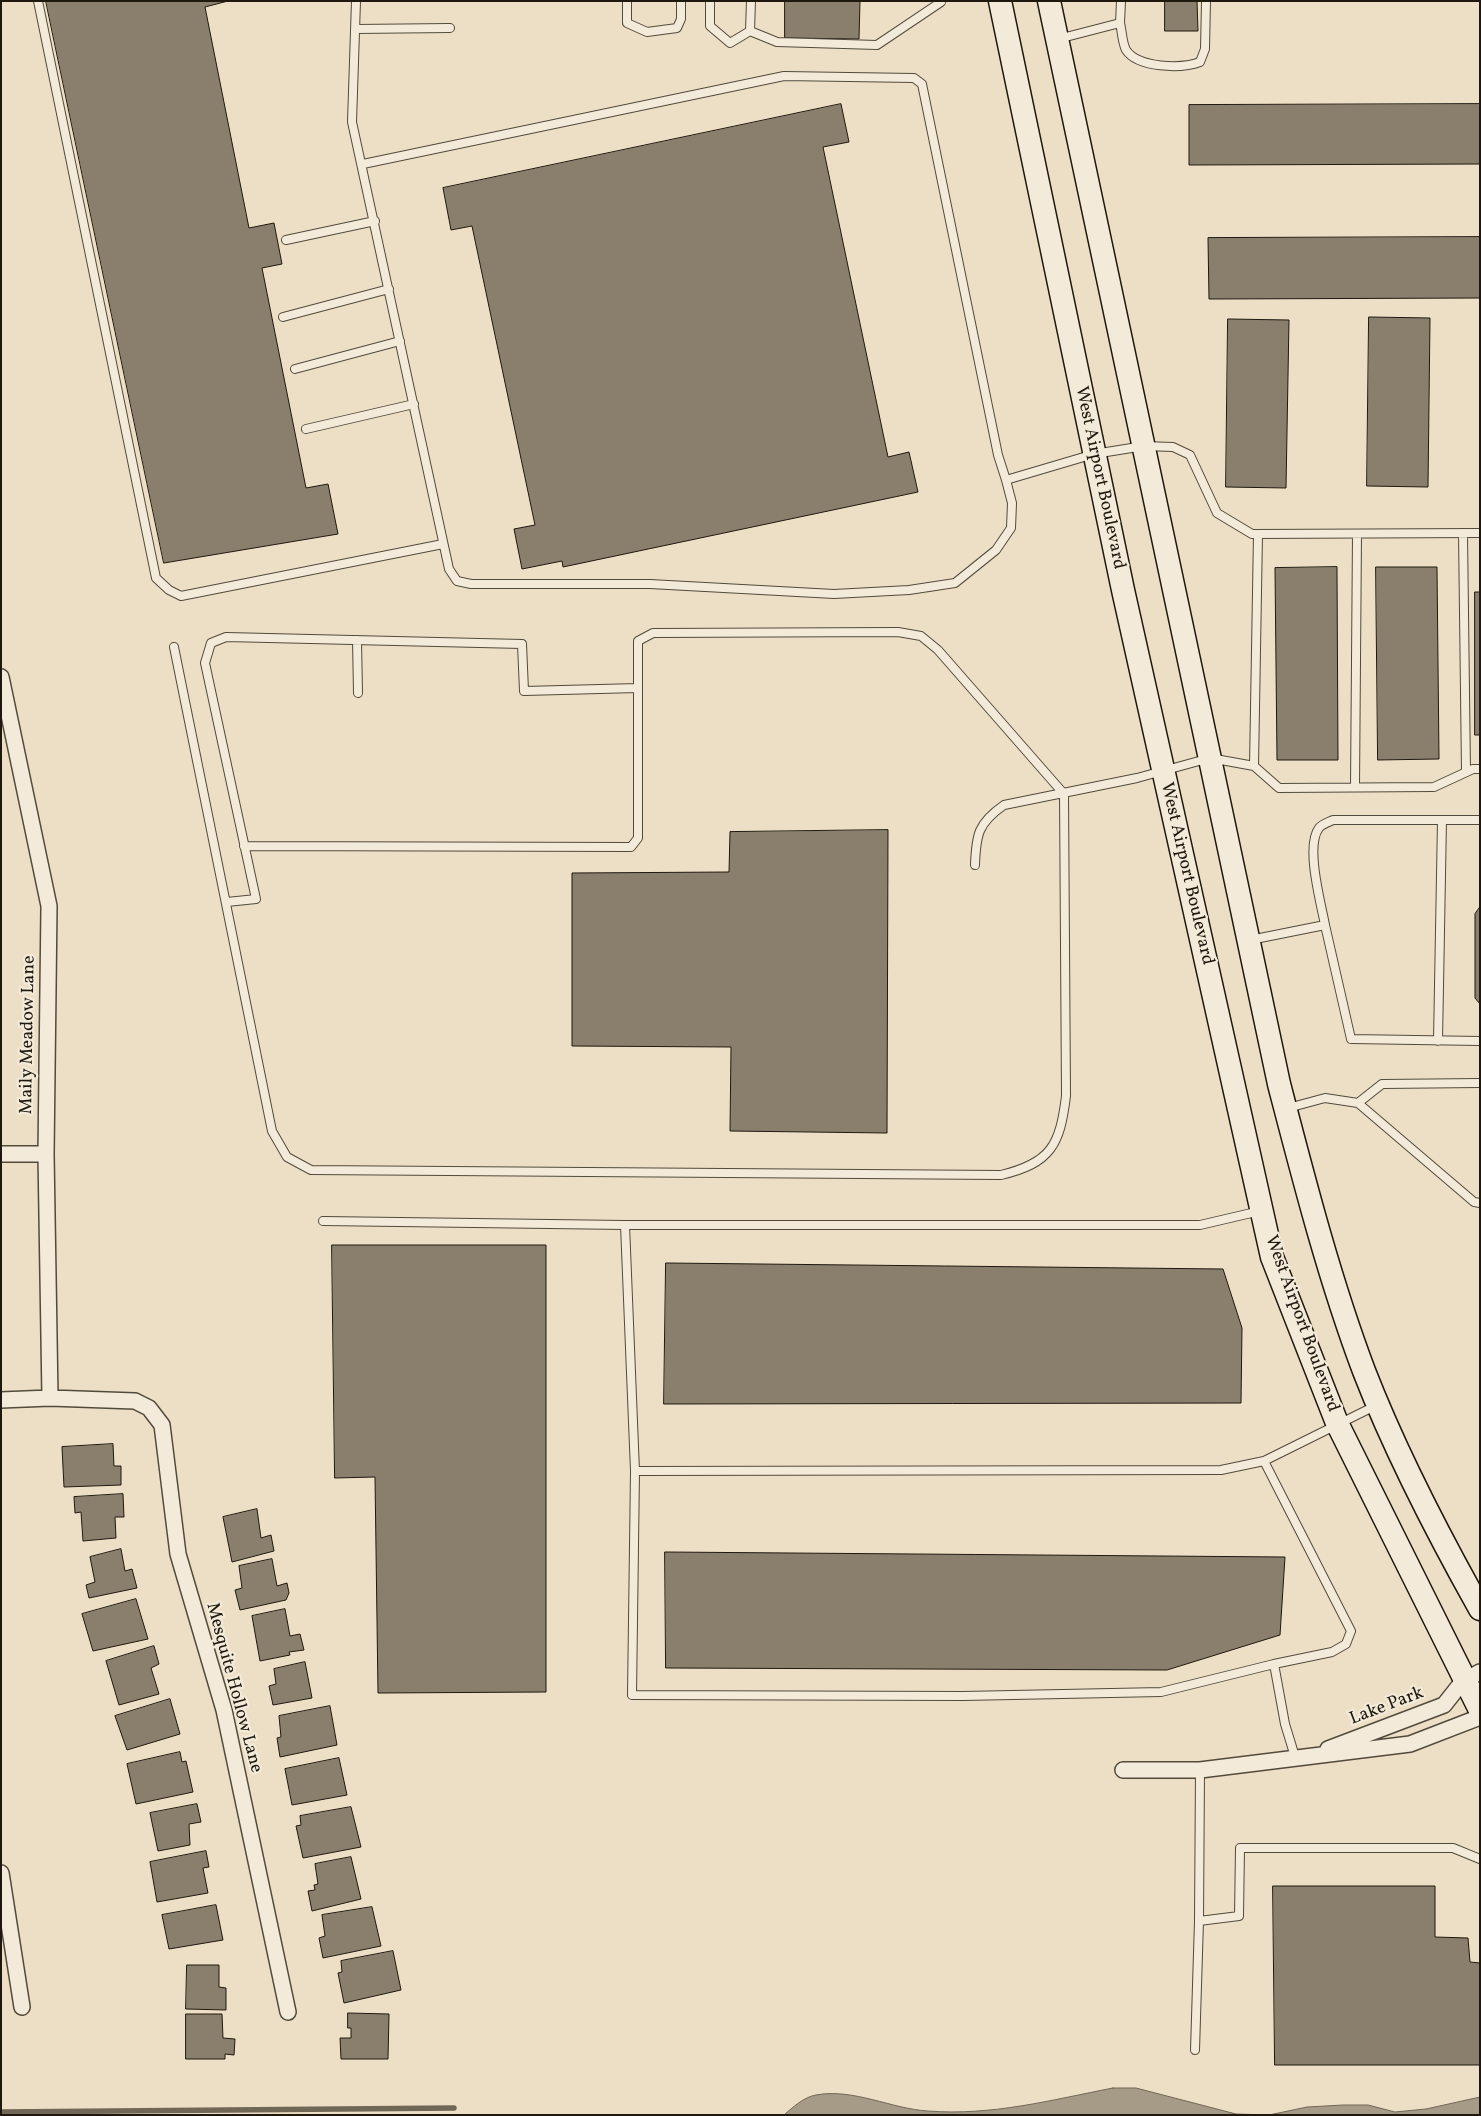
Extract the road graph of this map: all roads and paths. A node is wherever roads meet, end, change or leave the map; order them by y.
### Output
1 (38, 1) edge
2 (356, 1) edge
3 (627, 1) edge
4 (681, 1) edge
5 (710, 1) edge
6 (751, 1) edge
7 (947, 1) edge
8 (1000, 1) edge
9 (1049, 1) edge
10 (1121, 1) edge
11 (1206, 1) edge
12 (941, 2) edge
13 (1120, 23) junction
14 (450, 28) dead end
15 (355, 29) junction
16 (750, 31) junction
17 (1057, 39) junction
18 (363, 164) junction
19 (375, 221) junction
20 (286, 240) dead end
21 (389, 290) junction
22 (283, 317) dead end
23 (400, 341) junction
24 (295, 369) dead end
25 (414, 404) junction
26 (306, 429) dead end
27 (1144, 446) junction
28 (1094, 454) junction
29 (1006, 480) junction
30 (1258, 534) junction
31 (1357, 534) junction
32 (1463, 534) junction
33 (1480, 534) edge
34 (443, 544) junction
35 (357, 640) junction
36 (174, 647) dead end
37 (1, 677) edge
38 (638, 688) junction
39 (358, 693) dead end
40 (7, 731) edge
41 (1210, 758) junction
42 (1254, 766) junction
43 (1480, 769) edge
44 (1163, 772) junction
45 (1466, 772) junction
46 (1355, 787) junction
47 (1064, 794) junction
48 (1442, 820) junction
49 (1480, 820) edge
50 (244, 846) junction
51 (975, 866) dead end
52 (227, 902) junction
53 (1325, 925) junction
54 (1249, 941) junction
55 (1438, 1040) junction
56 (1480, 1041) edge
57 (1480, 1083) edge
58 (1358, 1103) junction
59 (1286, 1109) junction
60 (1, 1154) edge
61 (46, 1154) junction
62 (1480, 1203) edge
63 (1262, 1211) junction
64 (323, 1221) dead end
65 (625, 1225) junction
66 (50, 1398) junction
67 (1, 1400) edge
68 (1378, 1404) junction
69 (1337, 1423) junction
70 (1264, 1461) junction
71 (635, 1471) junction
72 (1480, 1609) edge
73 (1274, 1664) junction
74 (1471, 1677) edge
75 (1480, 1710) edge
76 (1480, 1717) edge
77 (1296, 1760) junction
78 (1123, 1770) dead end
79 (1200, 1770) junction
80 (1480, 1859) edge
81 (1, 1872) edge
82 (1199, 1921) junction
83 (22, 2007) dead end
84 (288, 2012) dead end
85 (1195, 2050) dead end

1 - 34 lane
2 - 15 lane
3 - 4 lane
5 - 16 lane
6 - 16 lane
7 - 12 lane
8 - 28 main road, West Airport Boulevard
9 - 17 main road
10 - 13 lane
11 - 13 lane
12 - 16 lane
13 - 17 lane
14 - 15 lane
15 - 18 lane
17 - 27 main road
18 - 19 lane
18 - 29 lane
19 - 20 lane
19 - 21 lane
21 - 22 lane
21 - 23 lane
23 - 24 lane
23 - 25 lane
25 - 26 lane
25 - 34 lane
27 - 28 lane
27 - 30 lane
27 - 41 main road
28 - 29 lane
28 - 44 main road, West Airport Boulevard
29 - 34 lane
30 - 31 lane
30 - 42 lane
31 - 32 lane
31 - 46 lane
32 - 33 lane
32 - 45 lane
35 - 38 lane
35 - 39 lane
35 - 50 lane
36 - 52 lane
37 - 40 street, Maily Meadow Lane
38 - 47 lane
38 - 50 lane
40 - 61 street, Maily Meadow Lane
41 - 42 lane
41 - 44 lane
41 - 54 main road
42 - 46 lane
43 - 45 lane
44 - 47 lane
44 - 63 main road, West Airport Boulevard
45 - 46 lane
47 - 51 lane
47 - 52 lane
48 - 49 lane
48 - 53 lane
48 - 55 lane
50 - 52 lane
53 - 54 lane
53 - 55 lane
54 - 59 main road
55 - 56 lane
57 - 58 lane
58 - 59 lane
58 - 62 lane
59 - 68 main road
60 - 61 street
61 - 66 street, Maily Meadow Lane
63 - 65 lane
63 - 69 main road, West Airport Boulevard
64 - 65 lane
65 - 71 lane
66 - 67 street
66 - 84 street, Mesquite Hollow Lane
68 - 69 lane
68 - 72 main road
69 - 70 lane
69 - 74 main road, West Airport Boulevard
70 - 71 lane
70 - 73 lane
71 - 73 lane
73 - 77 lane
74 - 75 main road, West Airport Boulevard
74 - 77 street, Lake Park
76 - 77 street, Lake Park
77 - 79 street, Lake Park
78 - 79 street, Lake Park
79 - 82 lane
80 - 82 lane
81 - 83 street
82 - 85 lane

